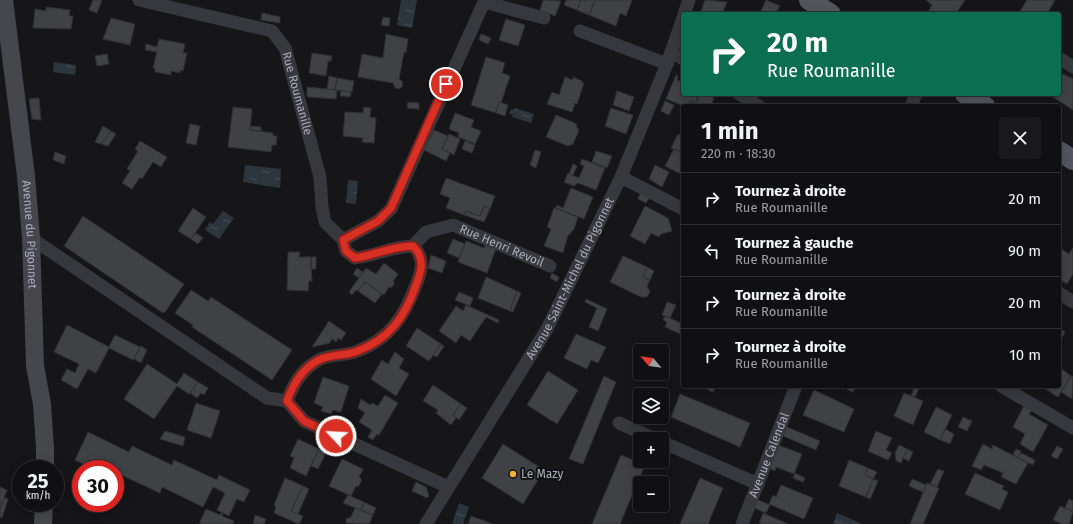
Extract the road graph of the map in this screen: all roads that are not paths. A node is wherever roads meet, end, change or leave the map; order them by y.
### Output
1 (4, 0) edge
2 (139, 0) edge
3 (689, 0) edge
4 (685, 12) edge
5 (544, 18) dead end
6 (681, 24) edge
7 (580, 31) dead end
8 (669, 58) junction
9 (681, 59) edge
10 (1061, 59) edge
11 (1073, 67) edge
12 (742, 96) edge
13 (968, 96) edge
14 (756, 104) edge
15 (982, 104) edge
16 (1061, 152) edge
17 (1073, 160) edge
18 (620, 177) junction
19 (681, 208) edge
20 (30, 238) junction
21 (343, 240) junction
22 (413, 246) junction
23 (550, 266) dead end
24 (1061, 295) edge
25 (1073, 302) edge
26 (795, 388) edge
27 (1004, 388) edge
28 (287, 401) junction
29 (619, 423) dead end
30 (1073, 428) edge
31 (639, 432) edge
32 (669, 445) edge
33 (45, 460) edge
34 (758, 484) junction
35 (448, 487) junction
36 (44, 512) edge
37 (43, 524) edge
38 (426, 524) edge
39 (742, 524) edge

1 - 20 street, Avenue du Pigonnet
2 - 21 street, Rue Roumanille
3 - 4 street
5 - 21 street
6 - 8 street, Avenue Saint-Michel du Pigonnet
7 - 8 street
8 - 9 street
8 - 18 street, Avenue Saint-Michel du Pigonnet
10 - 11 street
12 - 14 street
13 - 15 main road
16 - 17 main road
18 - 19 street
18 - 35 street, Avenue Saint-Michel du Pigonnet
20 - 28 street
20 - 33 street, Avenue du Pigonnet
21 - 22 street, Rue Roumanille
22 - 23 street, Rue Henri Revoil
22 - 28 street
24 - 25 street
26 - 34 street, Avenue Calendal
27 - 30 street
28 - 35 street
29 - 31 street
32 - 34 street
34 - 39 street, Avenue Calendal
35 - 38 street, Avenue Saint-Michel du Pigonnet
36 - 37 street

